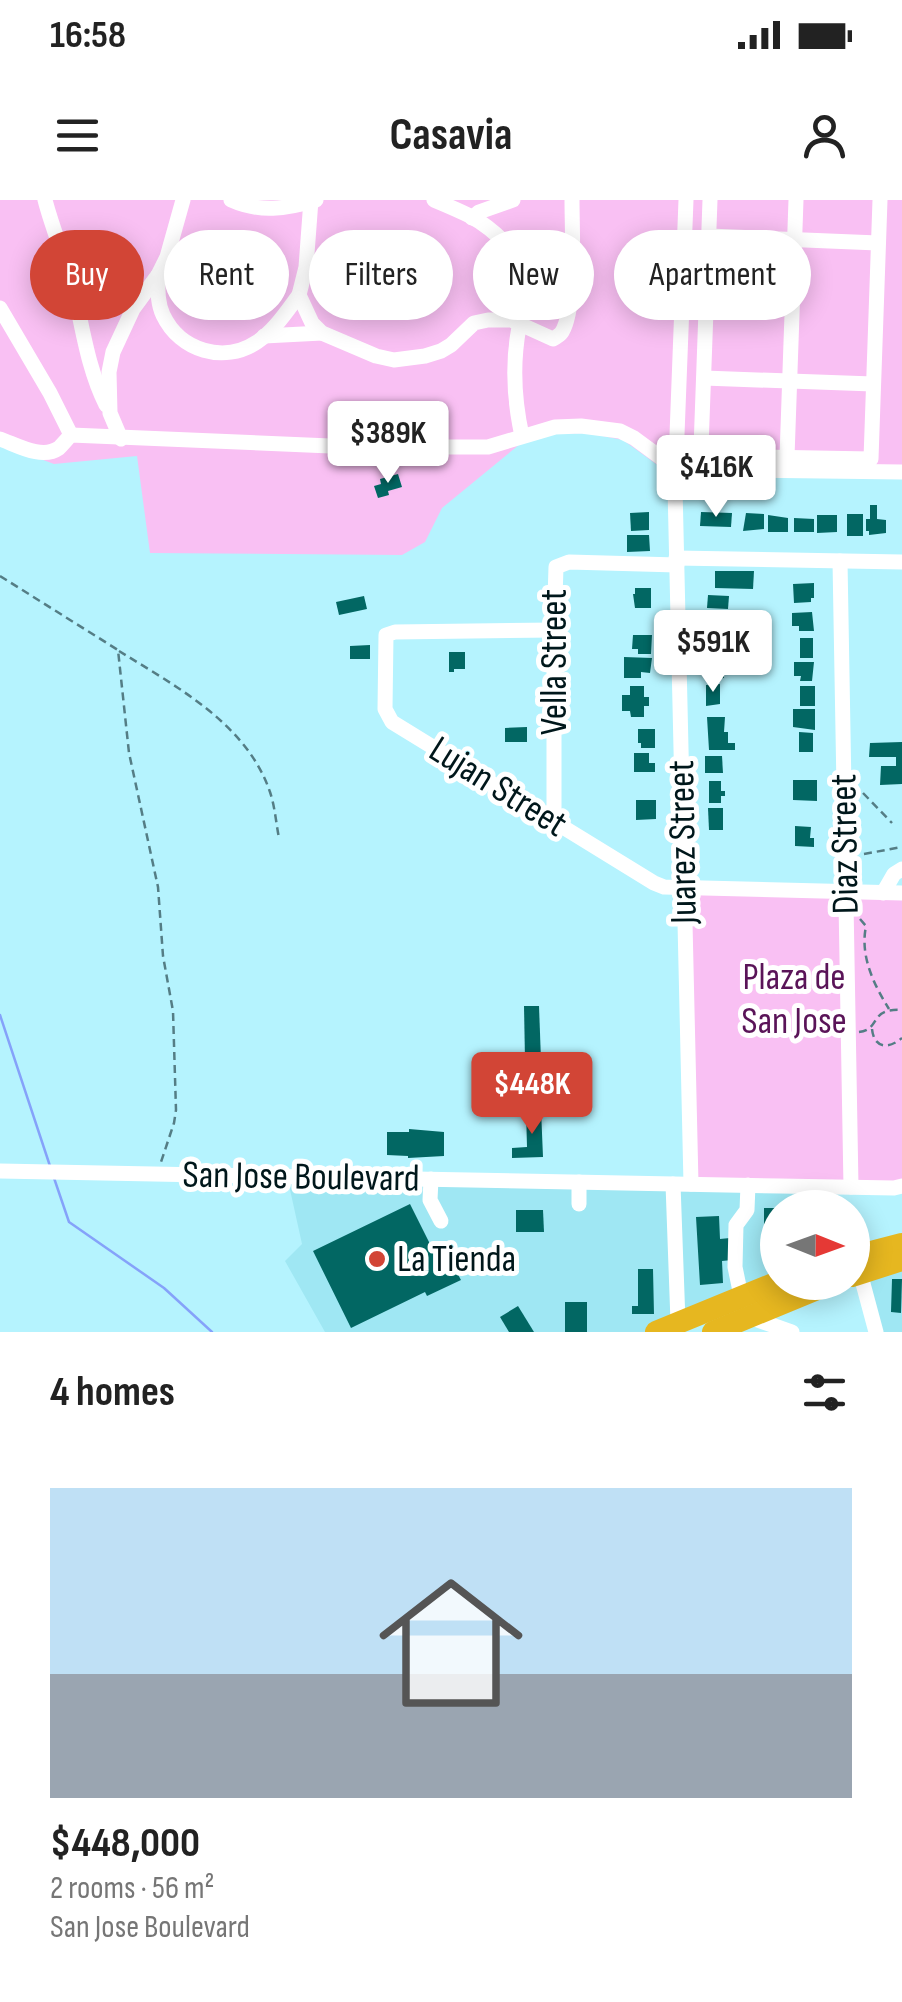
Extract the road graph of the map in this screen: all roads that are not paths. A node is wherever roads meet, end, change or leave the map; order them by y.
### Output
1 (45, 200) edge
2 (231, 200) edge
3 (434, 200) edge
4 (513, 200) edge
5 (572, 200) edge
6 (686, 200) edge
7 (710, 200) edge
8 (796, 200) edge
9 (880, 200) edge
10 (312, 201) edge
11 (186, 203) edge
12 (472, 218) junction
13 (709, 230) edge
14 (794, 230) edge
15 (811, 241) edge
16 (878, 243) junction
17 (158, 276) junction
18 (144, 294) edge
19 (300, 295) junction
20 (144, 305) edge
21 (0, 308) edge
22 (163, 314) junction
23 (128, 320) edge
24 (706, 320) edge
25 (792, 320) edge
26 (520, 324) junction
27 (322, 333) junction
28 (264, 336) junction
29 (704, 378) junction
30 (790, 381) junction
31 (873, 384) junction
32 (110, 413) junction
33 (71, 436) junction
34 (522, 436) junction
35 (0, 439) edge
36 (121, 439) junction
37 (787, 458) junction
38 (676, 469) junction
39 (902, 472) edge
40 (676, 561) junction
41 (840, 561) junction
42 (902, 562) edge
43 (554, 630) junction
44 (554, 822) junction
45 (902, 869) edge
46 (684, 888) junction
47 (846, 892) junction
48 (883, 893) junction
49 (902, 893) edge
50 (0, 1171) edge
51 (431, 1179) junction
52 (488, 1180) junction
53 (579, 1182) junction
54 (682, 1184) junction
55 (748, 1186) junction
56 (851, 1186) junction
57 (899, 1188) edge
58 (487, 1200) dead end
59 (578, 1204) dead end
60 (441, 1222) dead end
61 (902, 1244) edge
62 (870, 1259) edge
63 (902, 1260) edge
64 (870, 1264) edge
65 (760, 1295) edge
66 (767, 1300) edge
67 (866, 1300) edge
68 (745, 1306) junction
69 (678, 1322) junction
70 (656, 1332) edge
71 (713, 1332) edge
72 (792, 1332) edge
73 (876, 1332) edge

1 - 32 street
2 - 10 street
3 - 12 street
4 - 12 street
5 - 26 street
6 - 38 street, Juarez Street
7 - 13 street
8 - 14 street
9 - 16 street
10 - 19 street
11 - 17 street
12 - 26 street
15 - 16 street
16 - 31 street
17 - 18 street
17 - 22 street
19 - 27 street
19 - 28 street
20 - 22 street
21 - 33 street
22 - 28 street
23 - 32 street
24 - 29 street
25 - 30 street
26 - 27 street
26 - 34 street
27 - 28 street
29 - 30 street
29 - 37 street
30 - 31 street
30 - 37 street
31 - 37 street
32 - 36 street
33 - 35 street
33 - 36 street
34 - 36 street
34 - 38 street
38 - 39 street
38 - 40 street, Juarez Street
40 - 41 street
40 - 43 street, Vella Street
40 - 46 street, Juarez Street
41 - 42 street
41 - 47 street, Diaz Street
43 - 44 street, Vella Street
43 - 44 street, Lujan Street
44 - 46 street, Lujan Street
45 - 48 street
46 - 47 street, Lujan Street
46 - 54 street, Juarez Street
47 - 48 street, Lujan Street
47 - 56 street, Diaz Street
48 - 49 street, Lujan Street
50 - 51 street, San Jose Boulevard
51 - 52 street, San Jose Boulevard
51 - 60 street
52 - 53 street, San Jose Boulevard
52 - 58 street
53 - 54 street, San Jose Boulevard
53 - 59 street
54 - 55 street, San Jose Boulevard
54 - 69 street, Juarez Street
55 - 56 street, San Jose Boulevard
55 - 68 street
56 - 57 street, San Jose Boulevard
61 - 62 highway
63 - 64 highway
65 - 68 highway
66 - 68 highway
67 - 73 street
68 - 69 highway
68 - 71 highway
68 - 72 street
69 - 70 highway

